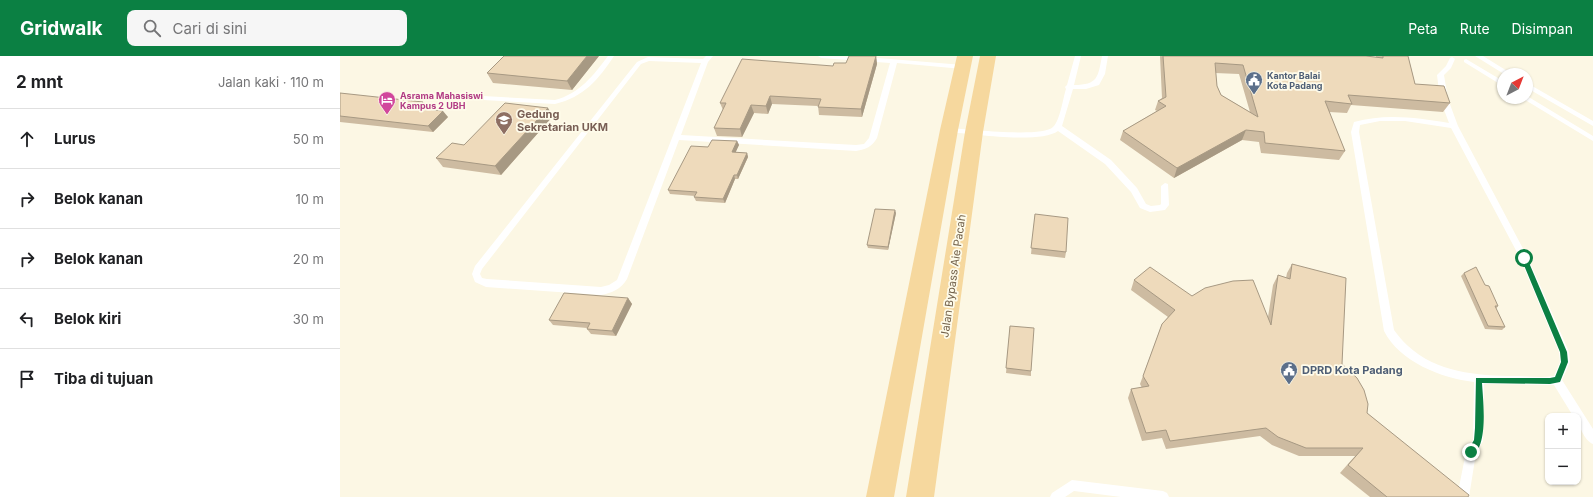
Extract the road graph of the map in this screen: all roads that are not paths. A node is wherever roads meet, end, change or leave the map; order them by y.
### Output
1 (612, 56) edge
2 (821, 56) edge
3 (988, 56) edge
4 (1078, 56) edge
5 (1105, 56) edge
6 (1478, 56) edge
7 (871, 57) edge
8 (1449, 57) edge
9 (708, 58) edge
10 (894, 61) junction
11 (1466, 61) junction
12 (964, 62) edge
13 (1498, 68) edge
14 (1497, 80) edge
15 (1068, 87) junction
16 (1533, 89) edge
17 (465, 97) dead end
18 (1533, 102) edge
19 (1593, 124) edge
20 (1454, 126) junction
21 (1058, 127) junction
22 (949, 130) junction
23 (974, 132) junction
24 (676, 137) junction
25 (1593, 139) edge
26 (1165, 186) dead end
27 (1478, 380) junction
28 (1557, 380) junction
29 (1593, 439) edge
30 (880, 497) edge
31 (920, 497) edge
32 (1056, 497) edge
33 (1163, 497) edge
34 (1463, 497) edge

1 - 17 lane
2 - 7 lane
3 - 23 highway, Jalan Bypass Aie Pacah
4 - 15 lane
5 - 15 lane
6 - 11 lane
6 - 13 lane
7 - 10 lane
8 - 11 lane
8 - 20 lane
9 - 24 lane
9 - 24 lane
10 - 12 lane
10 - 24 lane
11 - 14 lane
12 - 22 highway
15 - 21 lane
16 - 19 lane
18 - 25 lane
20 - 27 lane
20 - 28 lane
21 - 23 lane
21 - 26 lane
22 - 23 lane
22 - 30 highway
23 - 31 highway, Jalan Bypass Aie Pacah
27 - 28 lane
27 - 34 lane
28 - 29 lane
32 - 33 lane

